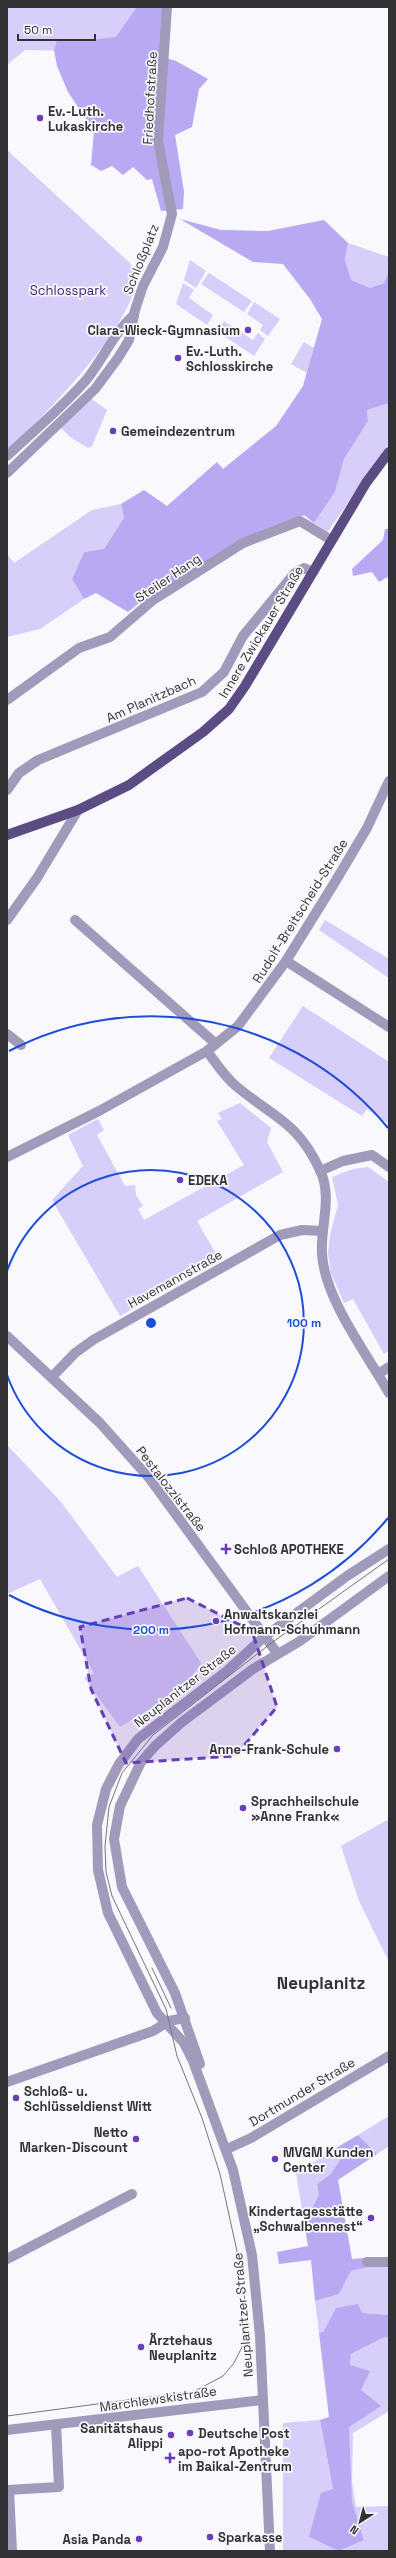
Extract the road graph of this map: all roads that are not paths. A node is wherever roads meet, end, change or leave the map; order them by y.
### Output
1 (167, 7) edge
2 (172, 214) joint
3 (134, 315) junction
4 (389, 452) edge
5 (7, 456) edge
6 (7, 473) edge
7 (331, 540) junction
8 (312, 572) junction
9 (7, 700) edge
10 (389, 780) edge
11 (7, 790) edge
12 (78, 810) junction
13 (7, 835) edge
14 (7, 920) edge
15 (75, 920) dead end
16 (286, 961) junction
17 (389, 1026) edge
18 (7, 1034) edge
19 (216, 1044) junction
20 (21, 1045) dead end
21 (207, 1051) junction
22 (7, 1157) edge
23 (389, 1166) edge
24 (320, 1171) junction
25 (323, 1231) junction
26 (7, 1336) edge
27 (389, 1367) edge
28 (378, 1374) junction
29 (52, 1377) junction
30 (389, 1393) edge
31 (389, 1549) edge
32 (389, 1576) edge
33 (264, 1637) junction
34 (277, 1652) junction
35 (185, 2018) junction
36 (166, 2022) junction
37 (389, 2056) edge
38 (7, 2082) edge
39 (202, 2083) junction
40 (227, 2149) junction
41 (132, 2194) dead end
42 (7, 2259) edge
43 (367, 2262) dead end
44 (389, 2262) edge
45 (263, 2400) junction
46 (56, 2425) junction
47 (7, 2430) edge
48 (8, 2490) edge
49 (12, 2551) edge
50 (270, 2551) edge

1 - 2 street, Friedhofstraße
2 - 3 street, Schloßplatz
3 - 5 street
3 - 6 street, Schloßplatz
4 - 7 main road, Innere Zwickauer Straße
7 - 8 main road, Innere Zwickauer Straße
7 - 9 street, Steiler Hang
8 - 11 street, Am Planitzbach
8 - 12 main road, Innere Zwickauer Straße
10 - 16 street, Rudolf-Breitscheid-Straße
12 - 13 main road, Innere Zwickauer Straße
12 - 14 street
15 - 19 street
16 - 17 street
16 - 19 street, Rudolf-Breitscheid-Straße
18 - 20 street
19 - 21 street, Rudolf-Breitscheid-Straße
21 - 22 street, Rudolf-Breitscheid-Straße
21 - 24 street
23 - 24 street
24 - 25 street
25 - 28 street
25 - 29 street, Havemannstraße
26 - 29 street, Pestalozzistraße
27 - 28 street
28 - 30 street
29 - 33 street, Pestalozzistraße
31 - 33 street, Neuplanitzer Straße
32 - 34 street, Neuplanitzer Straße
33 - 34 street
33 - 36 street, Neuplanitzer Straße
34 - 35 street, Neuplanitzer Straße
35 - 36 street
35 - 39 street, Neuplanitzer Straße
36 - 38 street
36 - 39 street, Neuplanitzer Straße
37 - 40 street, Dortmunder Straße
39 - 40 street, Neuplanitzer Straße
40 - 45 street, Neuplanitzer Straße
41 - 42 street
43 - 44 street
45 - 46 street, Marchlewskistraße
45 - 50 street, Neuplanitzer Straße
46 - 47 street, Marchlewskistraße
46 - 48 street
48 - 49 street

